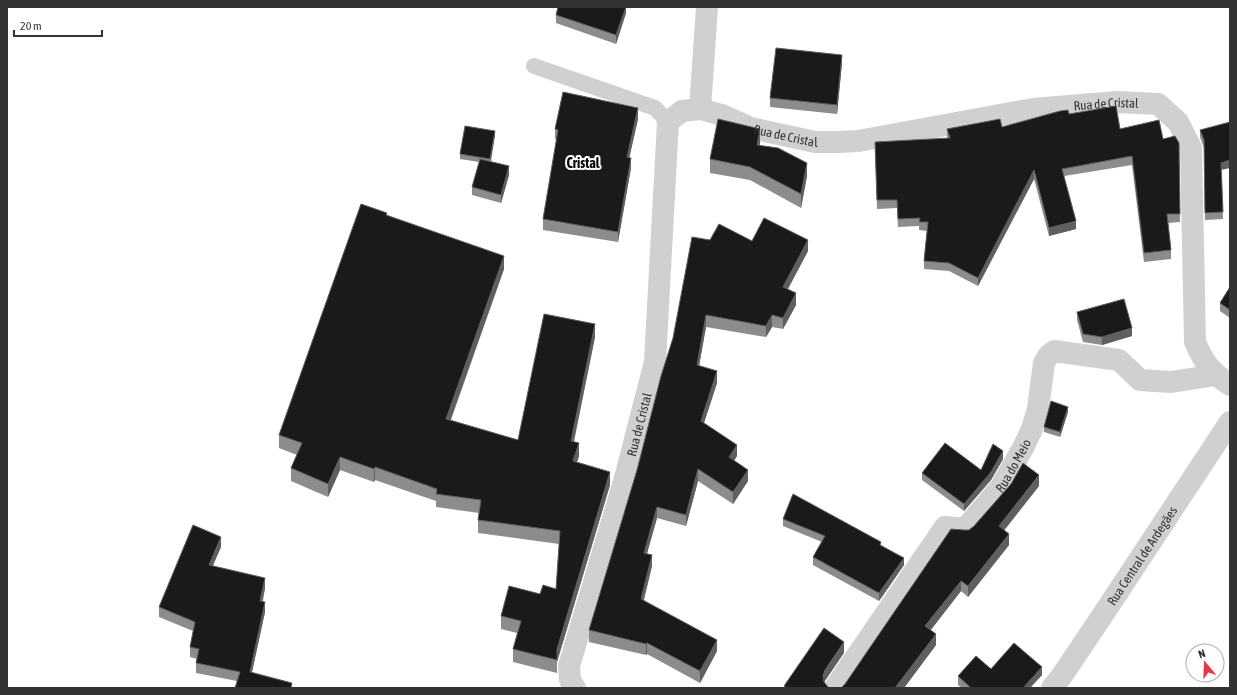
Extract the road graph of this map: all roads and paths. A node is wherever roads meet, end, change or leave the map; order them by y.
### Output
1 (707, 7) edge
2 (534, 66) dead end
3 (700, 109) junction
4 (668, 122) junction
5 (1223, 380) edge
6 (1228, 428) edge
7 (575, 688) edge
8 (835, 688) edge
9 (1052, 688) edge

1 - 3 street
2 - 4 lane
3 - 4 street, Rua de Cristal
3 - 5 street, Rua de Cristal
4 - 7 street, Rua de Cristal
5 - 8 street, Rua do Meio
6 - 9 street, Rua Central de Ardegães

